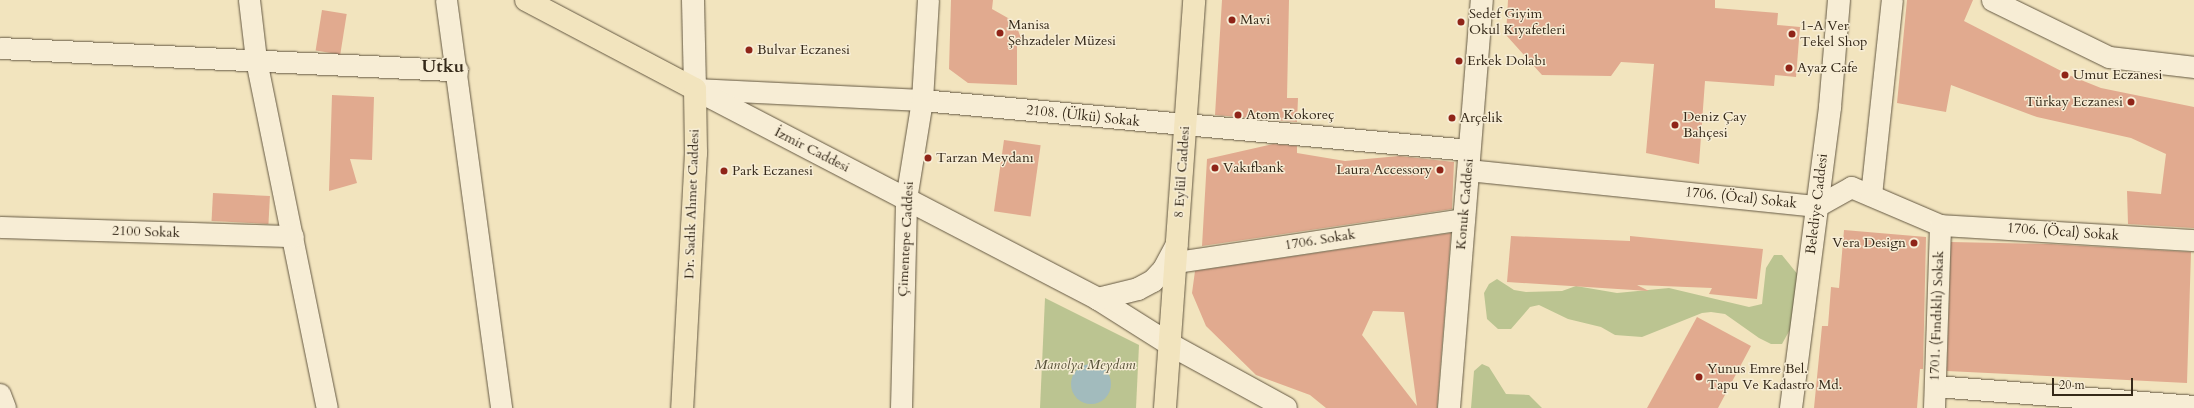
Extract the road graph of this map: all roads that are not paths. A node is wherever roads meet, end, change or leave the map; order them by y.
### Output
1 (249, 0) edge
2 (446, 0) edge
3 (526, 0) edge
4 (693, 0) edge
5 (928, 0) edge
6 (1194, 0) edge
7 (1482, 0) edge
8 (1839, 0) edge
9 (1892, 0) edge
10 (1992, 0) edge
11 (0, 48) edge
12 (256, 60) junction
13 (2194, 67) edge
14 (457, 70) junction
15 (696, 90) junction
16 (922, 100) junction
17 (1185, 127) junction
18 (1468, 160) junction
19 (1870, 195) junction
20 (906, 199) junction
21 (1817, 206) junction
22 (1464, 219) junction
23 (1940, 225) junction
24 (0, 227) edge
25 (293, 236) junction
26 (2194, 240) edge
27 (1177, 253) junction
28 (1098, 299) junction
29 (1171, 345) junction
30 (1935, 386) junction
31 (0, 395) edge
32 (2194, 406) edge
33 (5, 408) edge
34 (327, 408) edge
35 (501, 408) edge
36 (682, 408) edge
37 (901, 408) edge
38 (1165, 408) edge
39 (1286, 408) edge
40 (1450, 408) edge
41 (1791, 408) edge
42 (1934, 408) edge

1 - 12 street
2 - 14 street
3 - 15 main road, İzmir Caddesi
4 - 15 main road, Dr. Sadık Ahmet Caddesi
5 - 16 street, Çimentepe Caddesi
6 - 17 main road, 8 Eylül Caddesi
7 - 18 main road, Konuk Caddesi
8 - 21 main road, Belediye Caddesi
9 - 19 street
10 - 13 street
11 - 12 street
12 - 14 street
12 - 25 street
14 - 35 street
15 - 16 street, 2108. (Ülkü) Sokak
15 - 20 main road, İzmir Caddesi
15 - 36 main road, Dr. Sadık Ahmet Caddesi
16 - 17 street, 2108. (Ülkü) Sokak
16 - 20 street, Çimentepe Caddesi
17 - 18 street, 2108. (Ülkü) Sokak
17 - 27 main road, 8 Eylül Caddesi
18 - 21 street, 1706. (Öcal) Sokak
18 - 22 main road, Konuk Caddesi
19 - 21 street, 1706. (Öcal) Sokak
19 - 23 street, 1706. (Öcal) Sokak
20 - 28 main road, İzmir Caddesi
20 - 37 street, Çimentepe Caddesi
21 - 41 main road, Belediye Caddesi
22 - 27 street, 1706. Sokak
22 - 40 main road, Konuk Caddesi
23 - 26 street, 1706. (Öcal) Sokak
23 - 30 street, 1701. (Fındıklı) Sokak
24 - 25 street, 2100 Sokak
25 - 34 street
27 - 28 main road
27 - 29 main road, 8 Eylül Caddesi
28 - 29 main road, İzmir Caddesi
29 - 38 main road, 8 Eylül Caddesi
29 - 39 main road, İzmir Caddesi
30 - 32 street
30 - 42 street, 1701. (Fındıklı) Sokak
31 - 33 main road

